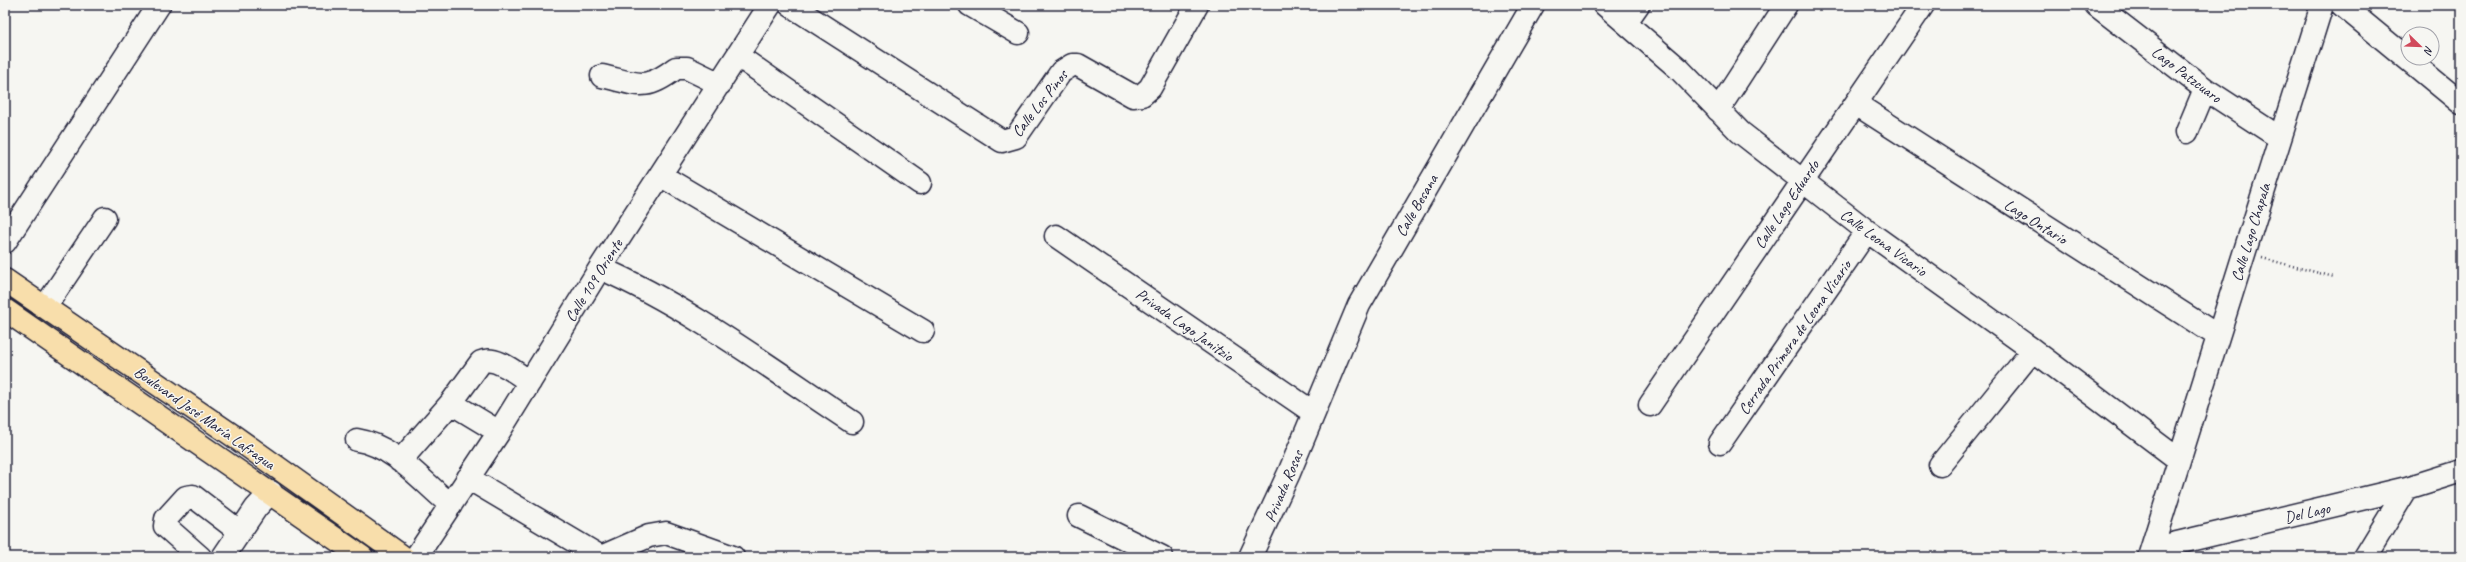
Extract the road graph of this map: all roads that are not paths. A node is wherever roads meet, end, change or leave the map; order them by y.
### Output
1 (159, 5) edge
2 (770, 5) edge
3 (790, 5) edge
4 (970, 5) edge
5 (1197, 5) edge
6 (1532, 5) edge
7 (1605, 5) edge
8 (1786, 5) edge
9 (1923, 5) edge
10 (2096, 5) edge
11 (2322, 5) edge
12 (2342, 5) edge
13 (1632, 14) edge
14 (1018, 33) dead end
15 (738, 56) junction
16 (602, 76) dead end
17 (720, 84) junction
18 (2205, 89) junction
19 (2461, 103) edge
20 (1856, 104) junction
21 (1718, 110) junction
22 (2186, 132) dead end
23 (2280, 138) junction
24 (660, 175) junction
25 (1802, 181) junction
26 (920, 183) dead end
27 (106, 218) dead end
28 (1867, 231) junction
29 (1056, 236) dead end
30 (5, 242) edge
31 (600, 268) junction
32 (5, 280) edge
33 (45, 307) junction
34 (5, 310) edge
35 (923, 330) dead end
36 (2218, 336) junction
37 (2033, 350) junction
38 (530, 382) junction
39 (451, 403) junction
40 (1650, 405) dead end
41 (1314, 413) junction
42 (852, 422) dead end
43 (499, 432) junction
44 (357, 440) dead end
45 (1720, 443) dead end
46 (2179, 460) junction
47 (400, 461) junction
48 (1940, 465) dead end
49 (2461, 472) edge
50 (468, 478) junction
51 (2407, 488) junction
52 (271, 492) junction
53 (451, 504) junction
54 (1079, 516) dead end
55 (240, 532) junction
56 (2151, 553) edge
57 (200, 557) edge
58 (223, 557) edge
59 (362, 557) edge
60 (403, 557) edge
61 (416, 557) edge
62 (601, 557) edge
63 (733, 557) edge
64 (1162, 557) edge
65 (1250, 557) edge
66 (2365, 557) edge

1 - 30 street
2 - 15 street, Calle 109 Oriente
3 - 5 street, Calle Los Pinos
4 - 14 street
6 - 41 street, Calle Besana
7 - 13 street, Calle Leona Vicario
8 - 21 street
9 - 20 street, Calle Lago Eduardo
10 - 18 street, Lago Patzcuaro
11 - 23 street, Calle Lago Chapala
12 - 19 street
13 - 21 street, Calle Leona Vicario
15 - 17 street, Calle 109 Oriente
15 - 26 street
16 - 17 street
17 - 24 street, Calle 109 Oriente
18 - 22 street
18 - 23 street, Lago Patzcuaro
20 - 25 street, Calle Lago Eduardo
20 - 36 street, Lago Ontario
21 - 25 street, Calle Leona Vicario
23 - 36 street, Calle Lago Chapala
24 - 31 street, Calle 109 Oriente
24 - 35 street
25 - 28 street, Calle Leona Vicario
25 - 40 street, Calle Lago Eduardo
27 - 33 street
28 - 37 street, Calle Leona Vicario
28 - 45 street, Cerrada Primera de Leona Vicario
29 - 41 street, Privada Lago Janitzio
31 - 38 street, Calle 109 Oriente
31 - 42 street
32 - 33 main road, Boulevard José María Lafragua
33 - 60 main road, Boulevard José María Lafragua
34 - 52 main road, Boulevard José María Lafragua
36 - 46 street, Calle Lago Chapala
37 - 46 street, Calle Leona Vicario
37 - 48 street
38 - 39 street
38 - 43 street, Calle 109 Oriente
39 - 43 street
39 - 47 street
41 - 65 street, Privada Rosas
43 - 50 street, Calle 109 Oriente
44 - 47 street
46 - 56 street, Calle Lago Chapala
47 - 53 street
49 - 51 street, Del Lago
50 - 53 street, Calle 109 Oriente
50 - 62 street
51 - 56 street, Del Lago
51 - 66 street
52 - 55 street
52 - 59 main road, Boulevard José María Lafragua
53 - 61 street, Calle 109 Oriente
54 - 64 street
55 - 57 street
55 - 58 street
62 - 63 street

